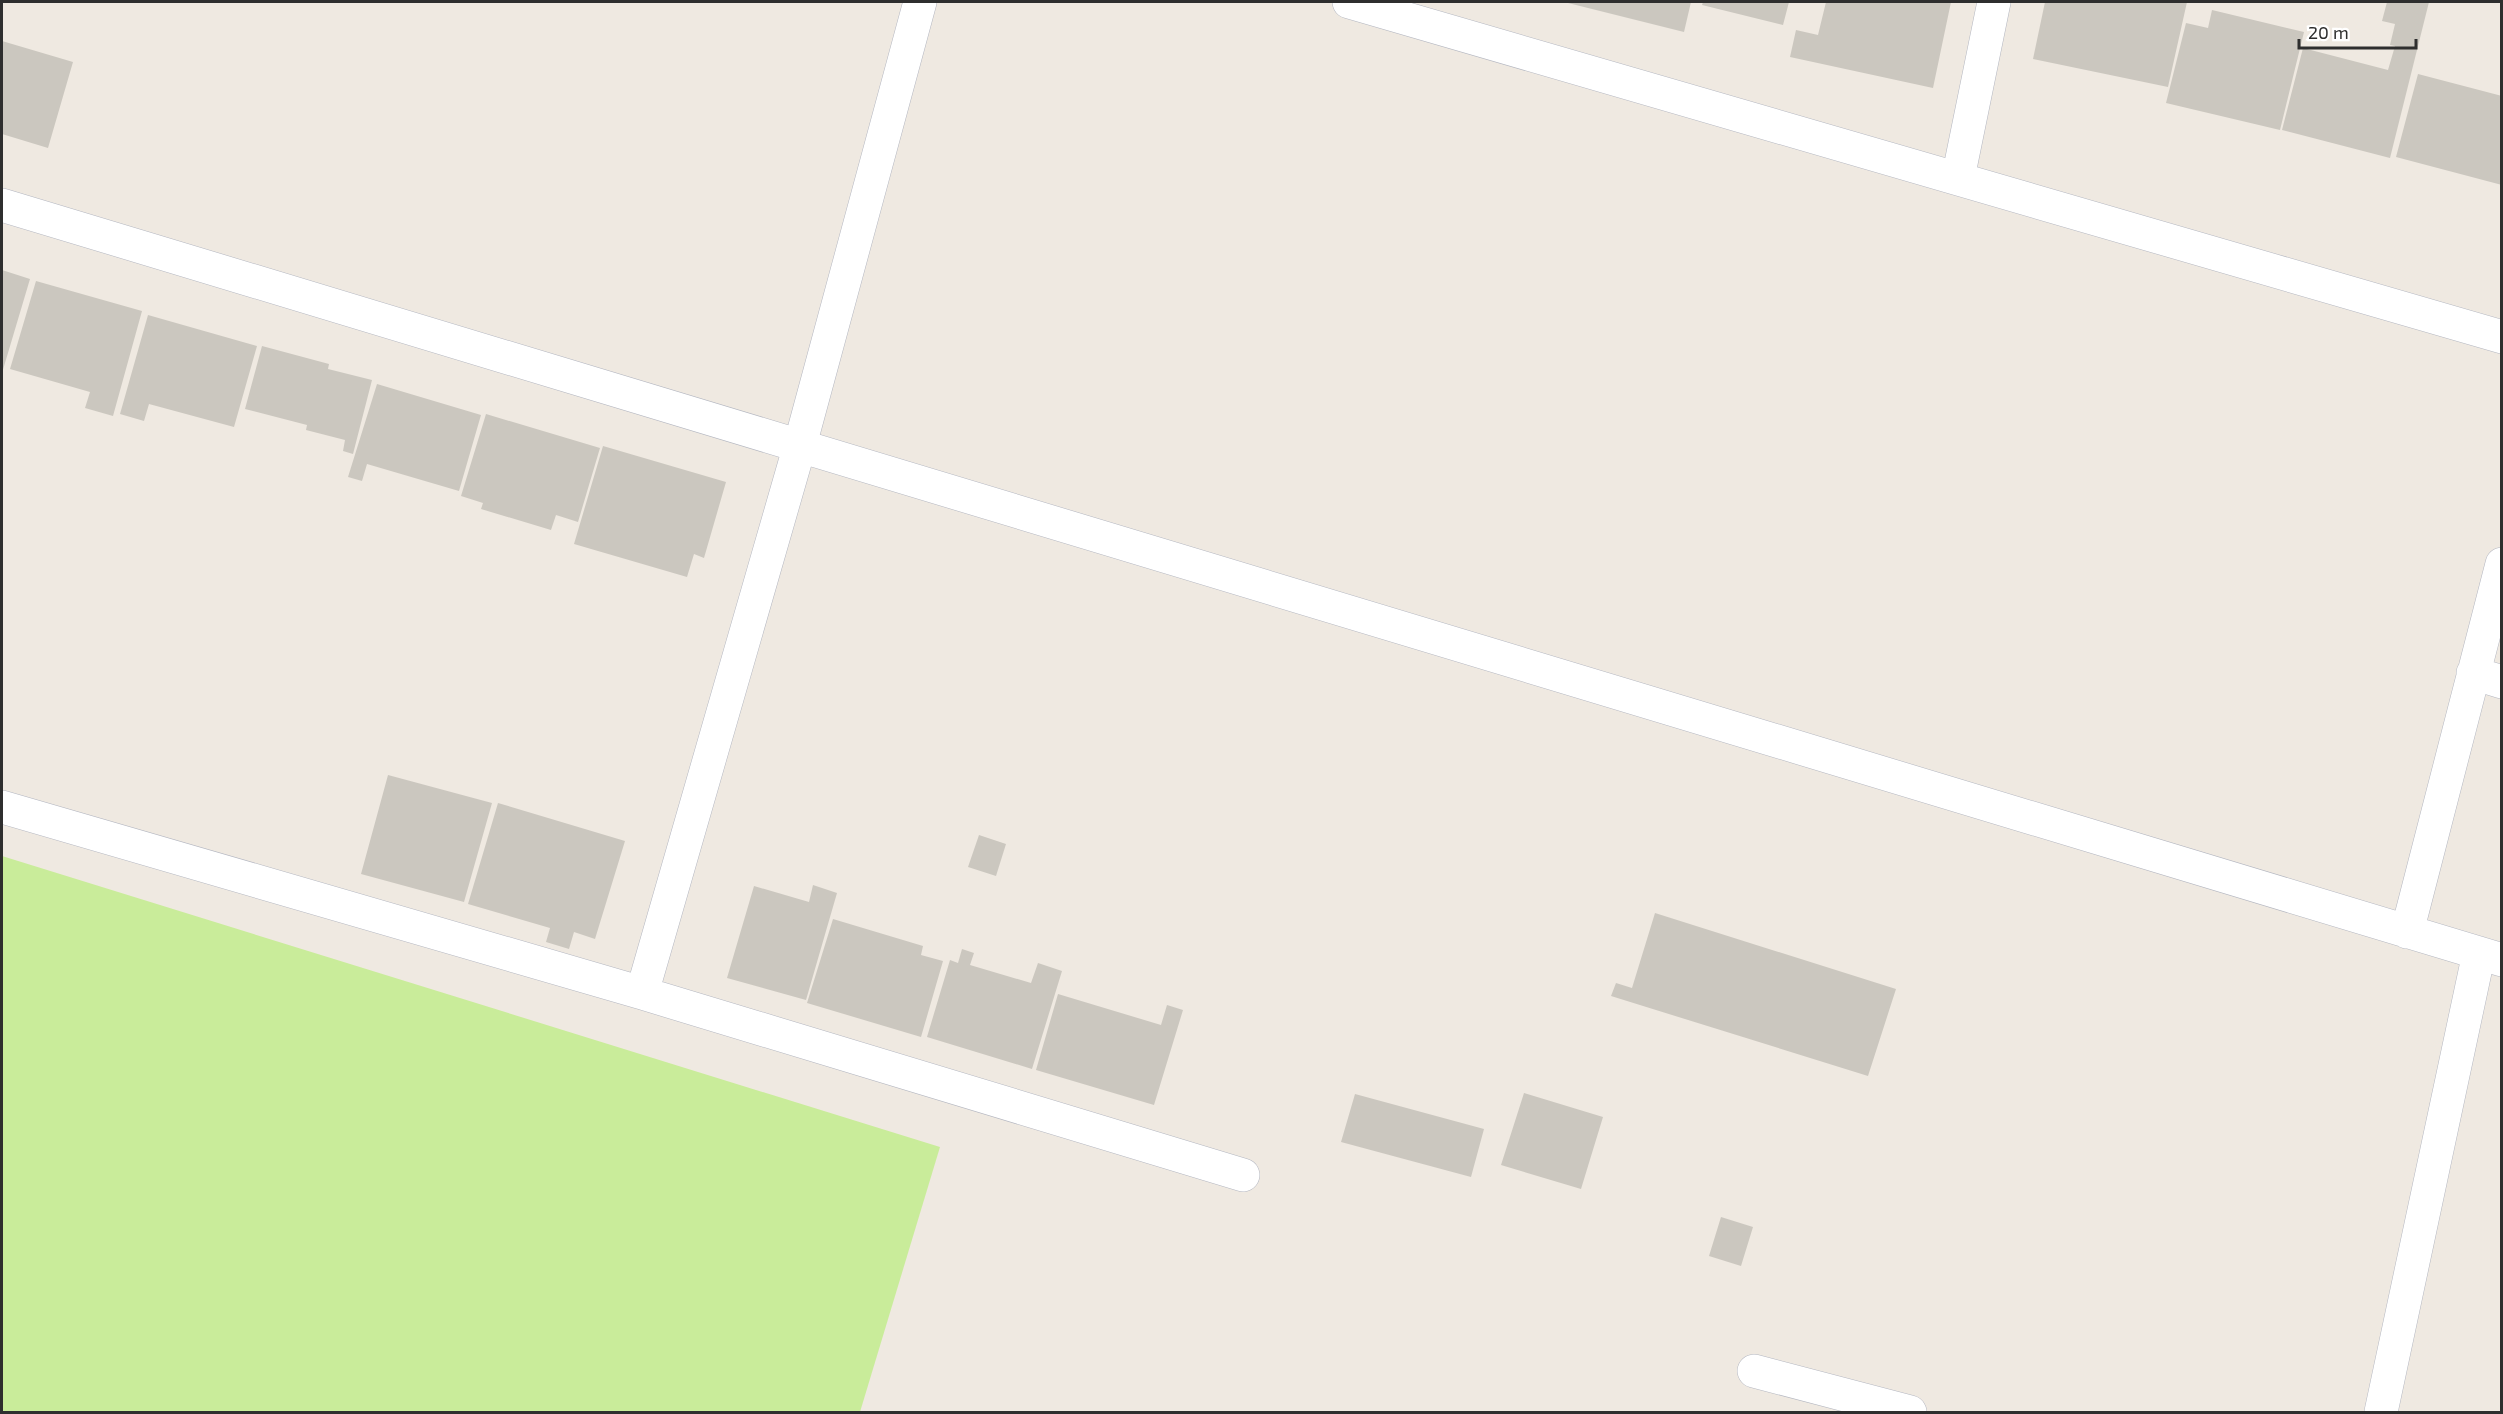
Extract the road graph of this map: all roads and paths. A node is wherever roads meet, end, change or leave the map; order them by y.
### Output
1 (920, 2) edge
2 (1349, 2) edge
3 (1994, 2) edge
4 (1958, 178) junction
5 (2, 205) edge
6 (2502, 337) edge
7 (800, 445) junction
8 (2502, 564) edge
9 (2487, 677) edge
10 (2, 807) edge
11 (2407, 932) junction
12 (2490, 957) edge
13 (642, 993) junction
14 (1244, 1175) dead end
15 (1754, 1371) dead end
16 (1911, 1413) edge
17 (2381, 1413) edge

1 - 7 street
2 - 4 street
3 - 4 street
4 - 6 street
5 - 7 street
7 - 11 street
7 - 13 street
8 - 9 street
9 - 11 street
10 - 13 street
11 - 12 street
12 - 17 street
13 - 14 street
15 - 16 street

